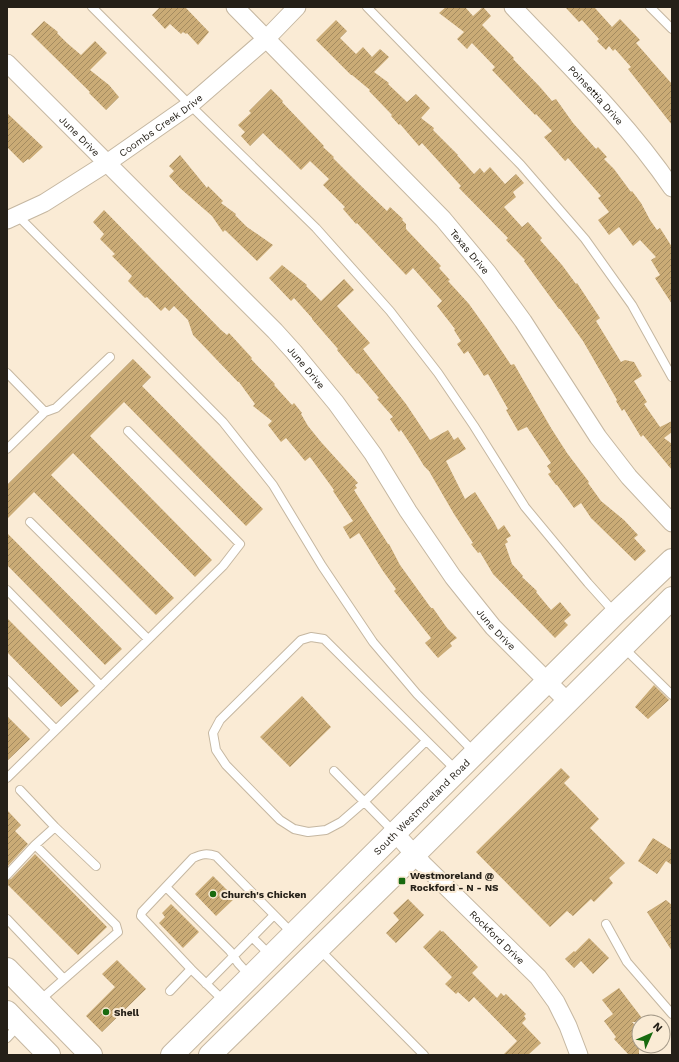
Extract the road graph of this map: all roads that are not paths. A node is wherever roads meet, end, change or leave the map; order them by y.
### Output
1 (92, 7) edge
2 (234, 7) edge
3 (297, 7) edge
4 (367, 7) edge
5 (513, 7) edge
6 (650, 7) edge
7 (672, 29) edge
8 (266, 39) junction
9 (7, 63) edge
10 (190, 105) junction
11 (107, 163) junction
12 (672, 188) edge
13 (12, 217) edge
14 (110, 356) dead end
15 (7, 373) edge
16 (672, 377) edge
17 (45, 412) junction
18 (128, 431) dead end
19 (7, 450) edge
20 (30, 522) dead end
21 (672, 523) edge
22 (672, 560) edge
23 (7, 590) edge
24 (672, 598) edge
25 (616, 613) junction
26 (148, 639) junction
27 (623, 647) junction
28 (7, 680) edge
29 (547, 682) junction
30 (101, 686) junction
31 (672, 695) edge
32 (568, 702) junction
33 (56, 730) junction
34 (426, 741) junction
35 (476, 753) junction
36 (334, 771) dead end
37 (458, 772) junction
38 (7, 778) edge
39 (20, 790) dead end
40 (364, 802) junction
41 (55, 827) junction
42 (395, 833) junction
43 (35, 845) junction
44 (414, 855) junction
45 (96, 866) dead end
46 (7, 875) edge
47 (166, 887) junction
48 (274, 916) junction
49 (7, 919) edge
50 (606, 924) dead end
51 (293, 935) junction
52 (252, 937) junction
53 (319, 949) junction
54 (234, 956) junction
55 (272, 956) junction
56 (7, 969) edge
57 (191, 969) junction
58 (251, 977) junction
59 (64, 979) junction
60 (206, 984) junction
61 (170, 991) dead end
62 (38, 1001) junction
63 (225, 1002) junction
64 (672, 1014) edge
65 (11, 1025) edge
66 (49, 1055) edge
67 (91, 1055) edge
68 (172, 1055) edge
69 (210, 1055) edge
70 (424, 1055) edge
71 (579, 1055) edge

1 - 10 lane
2 - 8 street, Texas Drive
3 - 8 street, Coombs Creek Drive
4 - 16 lane
5 - 12 street, Poinsettia Drive
6 - 7 lane
8 - 10 street, Coombs Creek Drive
8 - 21 street, Texas Drive
9 - 11 street, June Drive
10 - 11 street, Coombs Creek Drive
10 - 25 lane
11 - 13 street, Coombs Creek Drive
11 - 29 street, June Drive
13 - 35 lane
14 - 17 lane
15 - 17 lane
17 - 19 lane
18 - 26 lane
20 - 26 lane
22 - 25 main road, South Westmoreland Road
23 - 30 lane
24 - 27 main road
25 - 29 main road, South Westmoreland Road
26 - 30 lane
27 - 31 lane
27 - 32 main road
28 - 33 lane
29 - 32 street, June Drive
29 - 35 main road, South Westmoreland Road
30 - 33 lane
32 - 44 main road
33 - 38 lane
34 - 37 lane
34 - 40 lane
34 - 40 lane
35 - 37 main road, South Westmoreland Road
36 - 40 lane
37 - 42 main road, South Westmoreland Road
39 - 41 lane
40 - 42 lane
41 - 43 lane
41 - 45 lane
42 - 44 street, Rockford Drive
42 - 51 main road, South Westmoreland Road
43 - 46 lane
43 - 59 lane
44 - 53 main road
44 - 71 street, Rockford Drive
47 - 48 lane
47 - 54 lane
47 - 57 lane
48 - 51 lane
48 - 52 lane
49 - 59 lane
50 - 64 lane
51 - 55 main road, South Westmoreland Road
52 - 54 lane
52 - 55 lane
53 - 69 main road
53 - 70 lane
54 - 58 lane
54 - 60 lane
55 - 58 main road, South Westmoreland Road
56 - 62 main road
57 - 60 lane
57 - 61 lane
58 - 63 main road, South Westmoreland Road
59 - 62 lane
60 - 63 lane
62 - 67 main road
63 - 68 main road, South Westmoreland Road
65 - 66 main road

